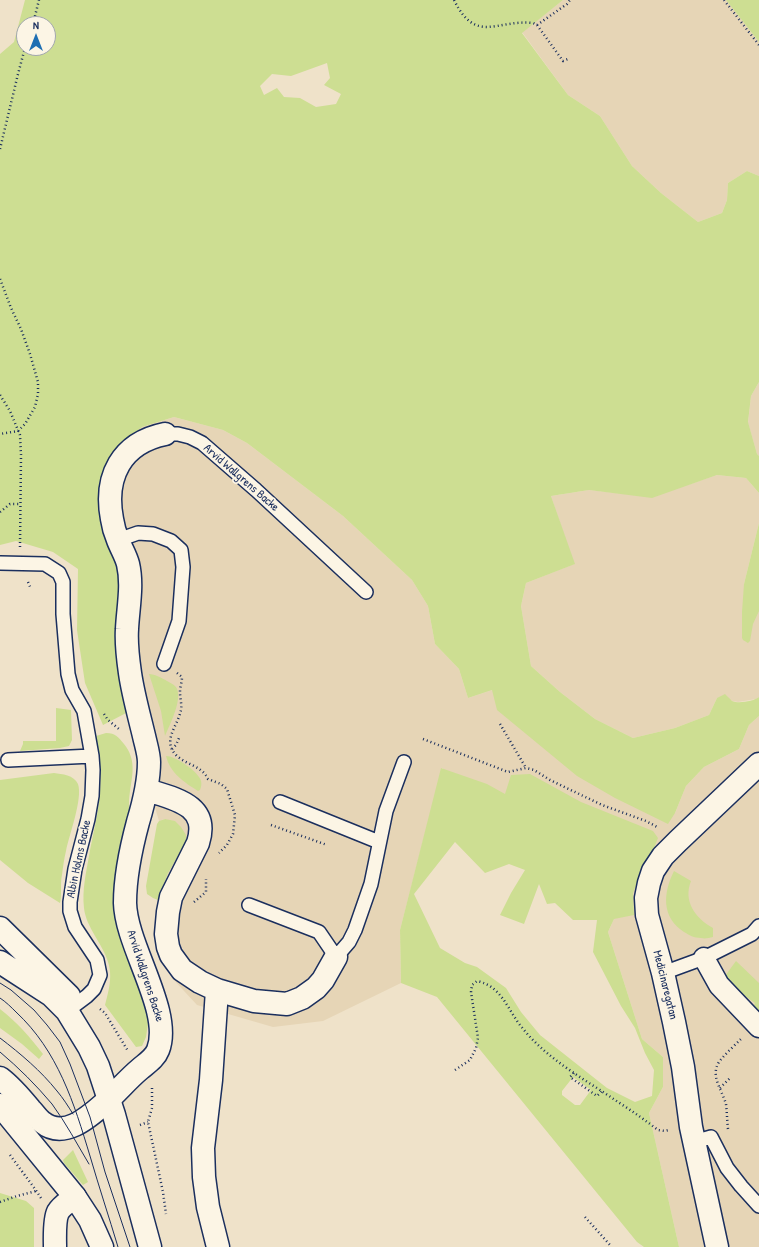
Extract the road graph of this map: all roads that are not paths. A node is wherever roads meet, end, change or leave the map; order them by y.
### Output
1 (165, 434) joint
2 (118, 540) junction
3 (0, 563) edge
4 (366, 592) dead end
5 (164, 664) road end
6 (92, 756) junction
7 (8, 760) dead end
8 (404, 762) dead end
9 (759, 764) edge
10 (147, 790) junction
11 (280, 802) dead end
12 (379, 842) junction
13 (249, 904) dead end
14 (759, 926) edge
15 (0, 928) edge
16 (336, 957) junction
17 (704, 958) junction
18 (0, 962) edge
19 (663, 973) junction
20 (217, 990) junction
21 (72, 1007) junction
22 (757, 1025) edge
23 (0, 1078) edge
24 (109, 1099) junction
25 (0, 1105) edge
26 (693, 1134) junction
27 (75, 1197) junction
28 (759, 1206) edge
29 (55, 1247) edge
30 (102, 1247) edge
31 (150, 1247) edge
32 (218, 1247) edge
33 (717, 1247) edge

1 - 2 street, Arvid Wallgrens Backe
1 - 4 lane, Arvid Wallgrens Backe
2 - 5 lane
2 - 10 street, Arvid Wallgrens Backe
3 - 6 lane, Albin Holms Backe
6 - 7 lane
6 - 21 lane, Albin Holms Backe
8 - 12 lane
9 - 19 street, Medicinaregatan
10 - 20 street
10 - 24 street, Arvid Wallgrens Backe
11 - 12 lane
12 - 16 lane
13 - 16 lane
14 - 17 lane
15 - 21 street
16 - 20 street
17 - 19 lane
17 - 22 street
18 - 21 street
19 - 26 street, Medicinaregatan
20 - 32 street
21 - 24 street
23 - 24 street, Arvid Wallgrens Backe
24 - 31 street
25 - 27 street
26 - 28 lane
26 - 33 street, Medicinaregatan
27 - 29 street
27 - 30 street

